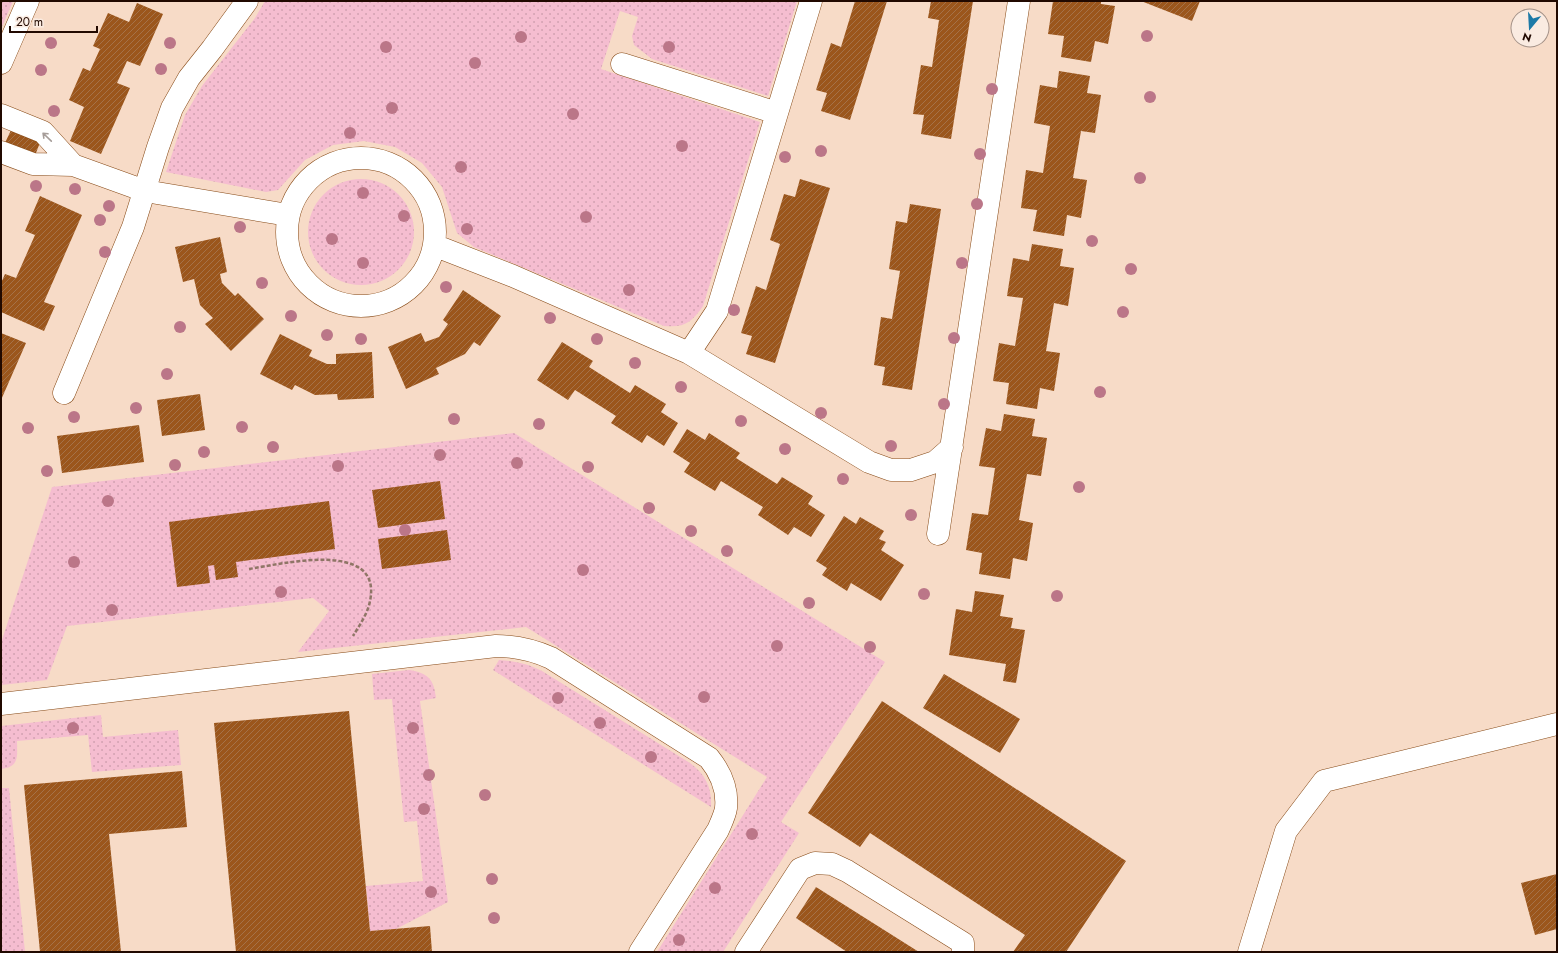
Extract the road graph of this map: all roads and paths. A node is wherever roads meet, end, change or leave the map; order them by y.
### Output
1 (28, 1) edge
2 (247, 1) edge
3 (811, 1) edge
4 (1019, 1) edge
5 (1, 63) edge
6 (622, 64) dead end
7 (777, 113) junction
8 (1, 115) edge
9 (1, 152) edge
10 (74, 165) junction
11 (145, 190) junction
12 (288, 215) junction
13 (436, 246) junction
14 (689, 353) junction
15 (64, 393) dead end
16 (952, 447) junction
17 (938, 534) dead end
18 (249, 569) dead end
19 (337, 665) junction
20 (1, 704) edge
21 (1557, 724) edge
22 (640, 952) edge
23 (746, 952) edge
24 (963, 952) edge
25 (1249, 952) edge

1 - 5 street
2 - 11 street
3 - 7 street
4 - 16 street
6 - 7 street
7 - 14 street
10 -> 8 street
9 - 10 street
10 - 11 street
11 - 12 street
11 - 15 street
12 - 13 street
12 - 13 street
13 - 14 street
14 - 16 street
16 - 17 street
18 - 19 path
19 - 20 street
19 - 22 street
21 - 25 street
23 - 24 street

